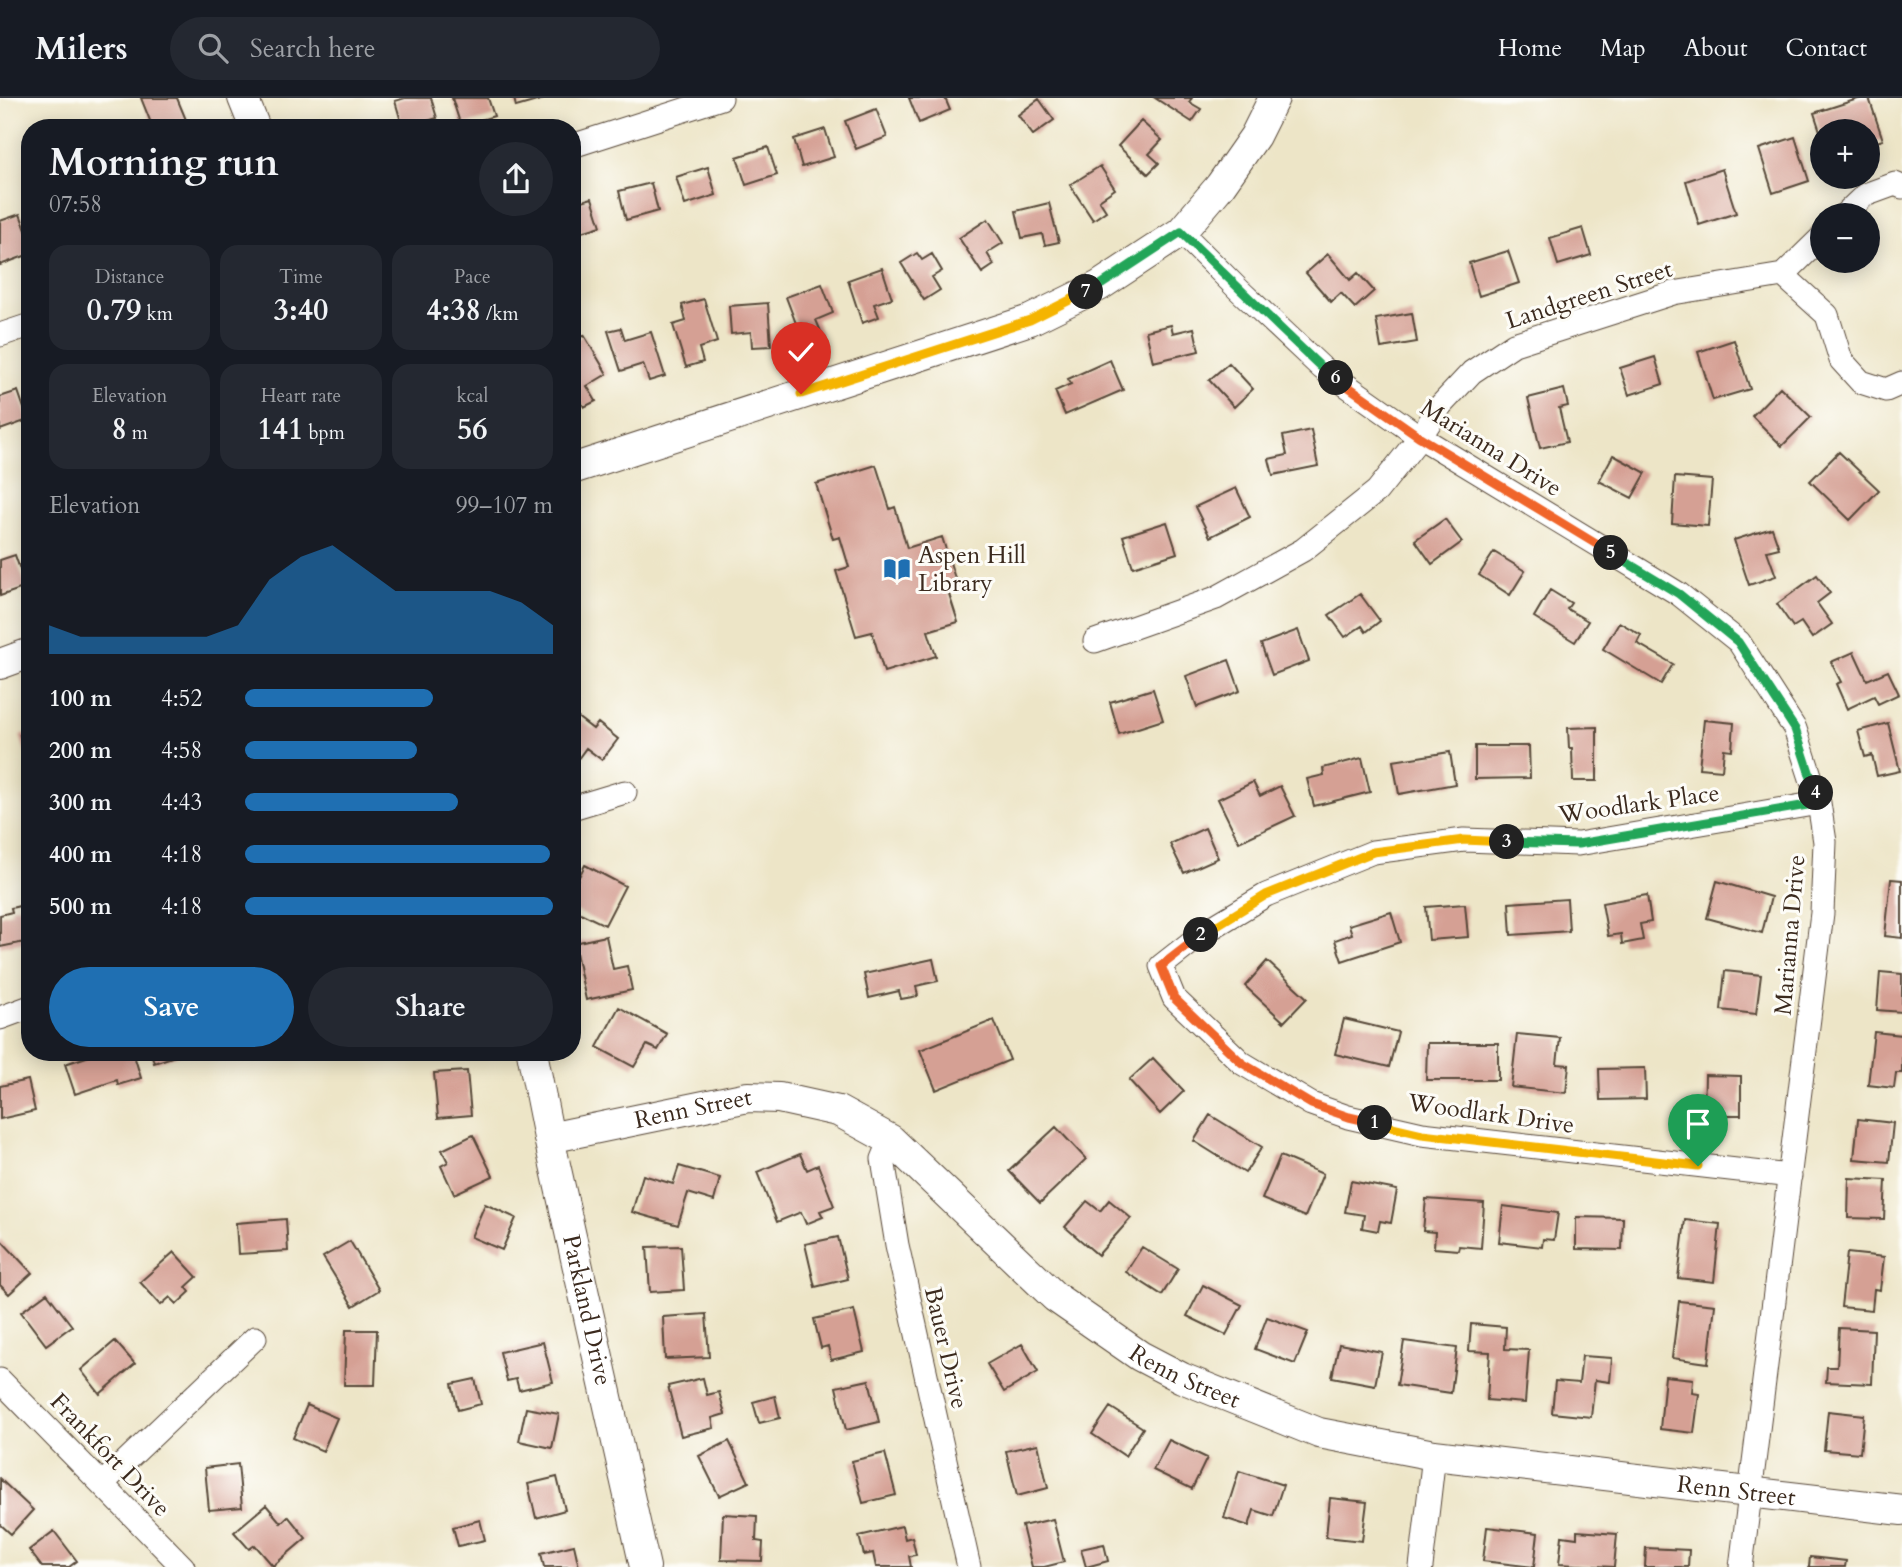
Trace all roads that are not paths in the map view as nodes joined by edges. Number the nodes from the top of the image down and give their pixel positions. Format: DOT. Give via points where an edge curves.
graph roads {
  1 [pos="243,98"];
  2 [pos="721,98"];
  3 [pos="1274,98"];
  4 [pos="251,119"];
  5 [pos="581,143"];
  6 [pos="1902,187"];
  7 [pos="1857,203"];
  8 [pos="1181,232"];
  9 [pos="1810,249"];
  10 [pos="1783,275"];
  11 [pos="21,328"];
  12 [pos="0,335"];
  13 [pos="1902,383"];
  14 [pos="1420,437"];
  15 [pos="581,466"];
  16 [pos="1095,641"];
  17 [pos="21,656"];
  18 [pos="0,664"];
  19 [pos="625,792"];
  20 [pos="1819,803"];
  21 [pos="581,805"];
  22 [pos="1161,966"];
  23 [pos="21,1010"];
  24 [pos="0,1018"];
  25 [pos="533,1061"];
  26 [pos="549,1138"];
  27 [pos="891,1140"];
  28 [pos="1790,1176"];
  29 [pos="255,1338"];
  30 [pos="0,1380"];
  31 [pos="1434,1455"];
  32 [pos="102,1484"];
  33 [pos="1750,1492"];
  34 [pos="1902,1510"];
  35 [pos="183,1567"];
  36 [pos="645,1567"];
  37 [pos="969,1567"];
  38 [pos="1421,1567"];
  39 [pos="1741,1567"];
  1 -- 4 [label="street"];
  2 -- 5 [label="street"];
  3 -- 8 [label="street" via="1255,136"];
  6 -- 7 [label="street" via="1895,184"];
  8 -- 14 [label="street, Marianna Drive" via="1322,368"];
  8 -- 15 [label="street" via="1099,286 1030,320"];
  9 -- 10 [label="street"];
  10 -- 13 [label="street" via="1827,315 1841,360 1861,382 1886,390"];
  10 -- 14 [label="street, Landgreen Street" via="1673,293 1514,344 1472,372 1441,405"];
  11 -- 12 [label="street"];
  14 -- 16 [label="street, Landgreen Street" via="1377,491 1303,550 1216,598"];
  14 -- 20 [label="street, Marianna Drive" via="1679,594 1738,642 1795,729"];
  17 -- 18 [label="street"];
  19 -- 21 [label="street"];
  20 -- 22 [label="street, Woodlark Place" via="1578,844 1464,840 1373,852 1266,895 1203,933"];
  20 -- 28 [label="street, Marianna Drive" via="1825,842 1822,913"];
  22 -- 28 [label="street, Woodlark Drive" via="1174,998 1242,1063 1311,1104 1349,1117 1422,1134"];
  23 -- 24 [label="street"];
  25 -- 26 [label="street, Parkland Drive"];
  26 -- 27 [label="street, Renn Street" via="748,1097 779,1098 838,1111"];
  26 -- 36 [label="street, Parkland Drive"];
  27 -- 31 [label="street, Renn Street" via="1055,1297 1140,1356 1182,1378 1319,1433"];
  27 -- 37 [label="street, Bauer Drive" via="883,1159 897,1245"];
  28 -- 33 [label="street, Marianna Drive"];
  29 -- 32 [label="street"];
  30 -- 32 [label="street, Frankfort Drive"];
  31 -- 33 [label="street, Renn Street"];
  31 -- 38 [label="street"];
  32 -- 35 [label="street, Frankfort Drive"];
  33 -- 34 [label="street, Renn Street"];
  33 -- 39 [label="street, Marianna Drive"];
}
